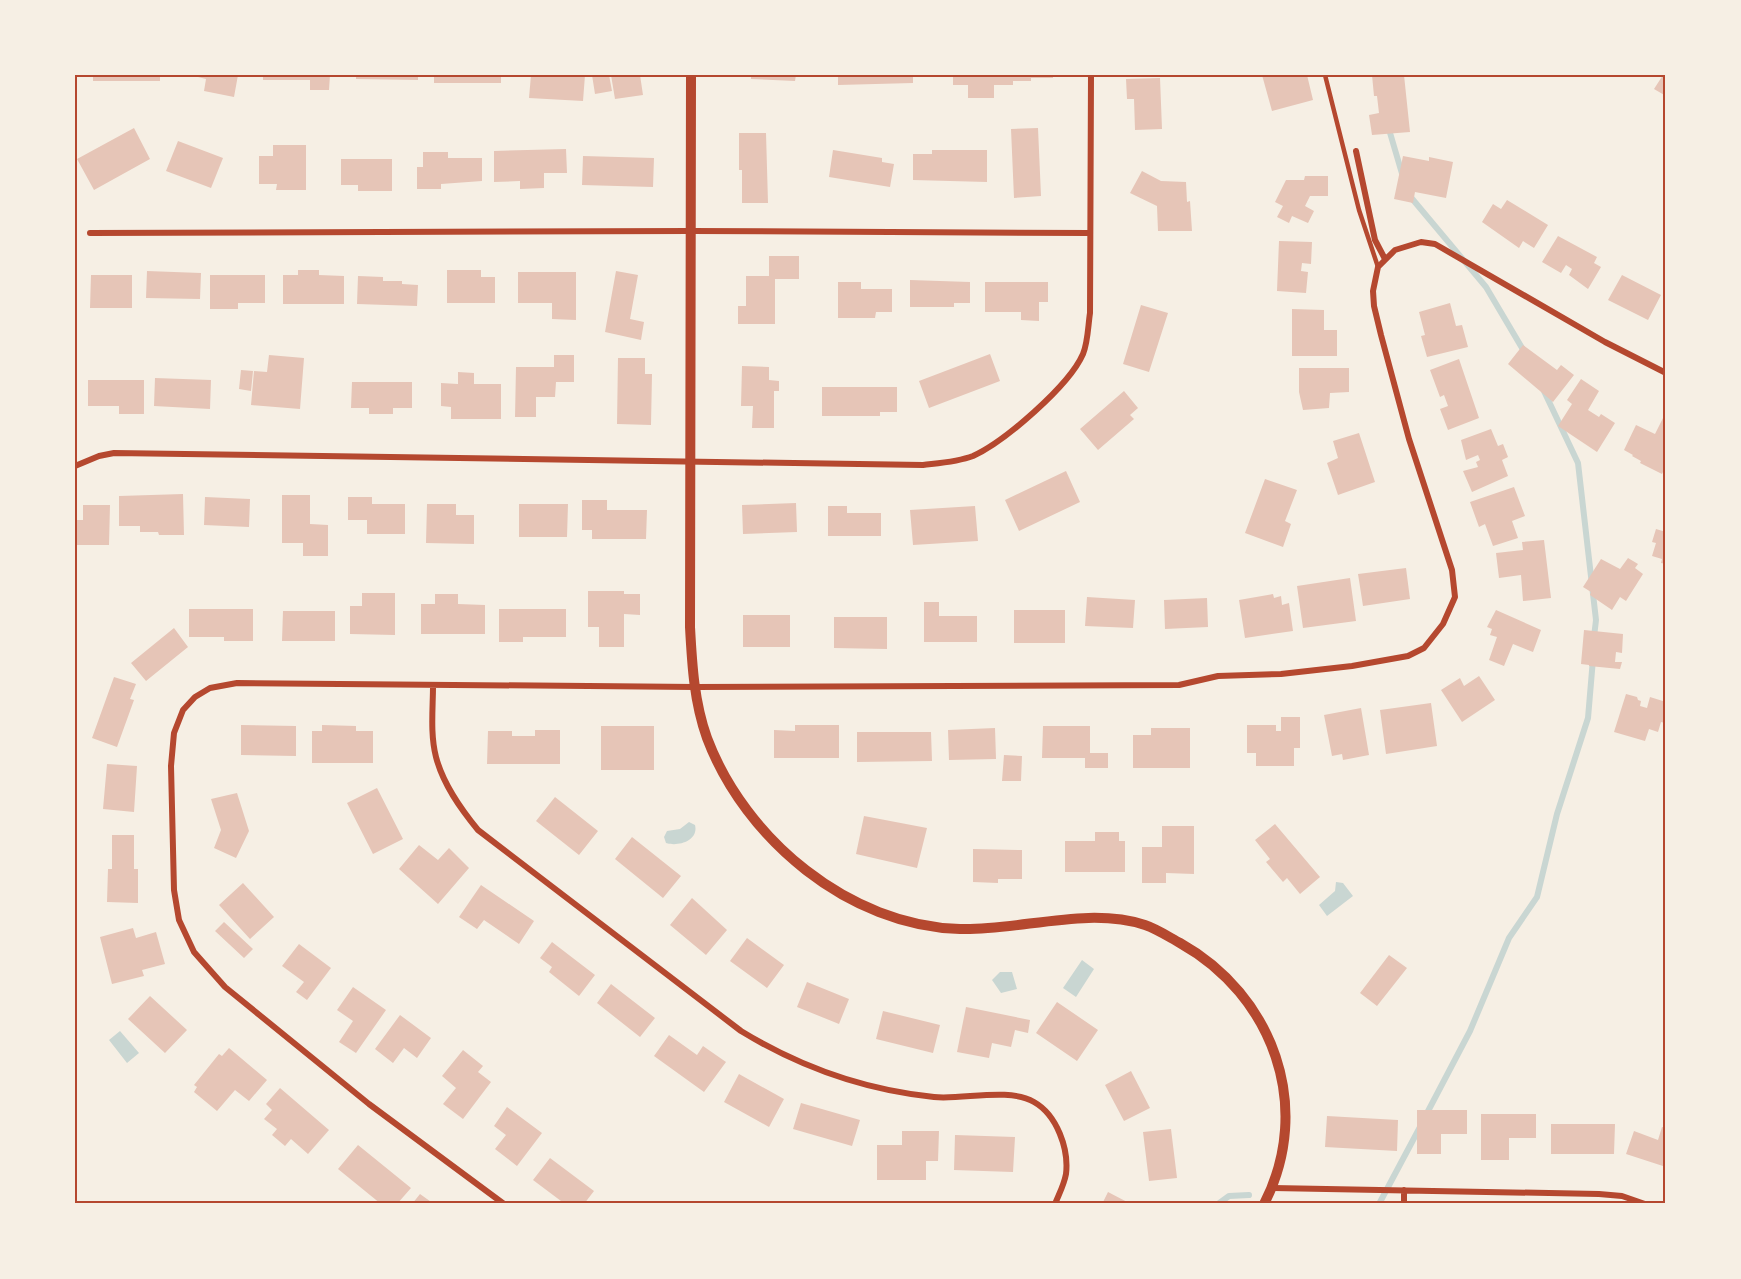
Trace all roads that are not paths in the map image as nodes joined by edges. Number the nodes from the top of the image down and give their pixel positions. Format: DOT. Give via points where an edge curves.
graph roads {
  1 [pos="692,75"];
  2 [pos="1091,75"];
  3 [pos="1325,75"];
  4 [pos="1356,151"];
  5 [pos="691,231"];
  6 [pos="90,233"];
  7 [pos="1090,233"];
  8 [pos="1385,259"];
  9 [pos="1378,267"];
  10 [pos="1666,374"];
  11 [pos="691,461"];
  12 [pos="75,466"];
  13 [pos="433,686"];
  14 [pos="694,687"];
  15 [pos="1273,1188"];
  16 [pos="1404,1190"];
  17 [pos="504,1204"];
  18 [pos="1055,1204"];
  19 [pos="1264,1204"];
  20 [pos="1404,1204"];
  21 [pos="1645,1204"];
  1 -- 5 [label="street"];
  2 -- 7 [label="street"];
  3 -- 9 [label="lane" via="1364,228"];
  4 -- 8 [label="street" via="1375,240"];
  5 -- 6 [label="street"];
  5 -- 7 [label="street"];
  5 -- 11 [label="street"];
  7 -- 11 [label="street" via="1090,313 1084,352 1053,395 993,446 971,457 923,465"];
  8 -- 9 [label="street"];
  8 -- 10 [label="street" via="1410,244 1434,244"];
  9 -- 14 [label="street" via="1374,306 1388,364 1452,570 1455,597 1443,624 1424,648 1408,656 1352,666 1218,676 1179,685"];
  11 -- 12 [label="street" via="114,453"];
  11 -- 14 [label="street" via="690,627"];
  13 -- 14 [label="street"];
  13 -- 17 [label="street" via="237,683 210,688 195,697 183,710 174,733 174,890 179,920 194,952 225,987 369,1104"];
  13 -- 18 [label="street" via="436,755 452,794 478,830 761,1043 825,1072 891,1091 945,1098 1010,1095 1033,1101 1055,1123 1063,1142 1066,1172"];
  14 -- 15 [label="street" via="714,753 746,809 786,854 842,893 878,911 938,927 1002,928 1091,919 1145,925 1191,949 1221,971 1252,1008 1280,1069 1285,1133"];
  15 -- 16 [label="street"];
  15 -- 19 [label="street"];
  16 -- 20 [label="street"];
  16 -- 21 [label="street" via="1599,1194"];
}
